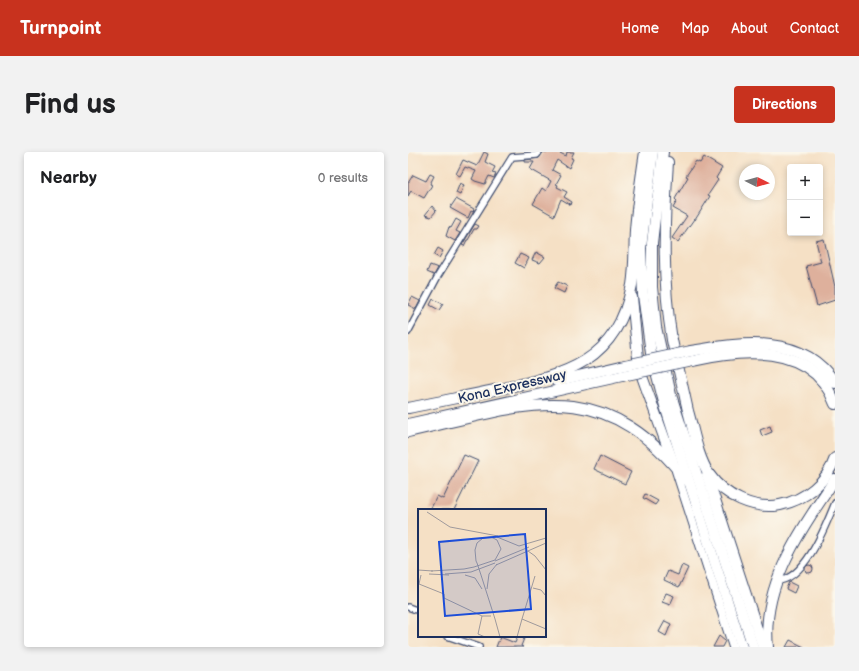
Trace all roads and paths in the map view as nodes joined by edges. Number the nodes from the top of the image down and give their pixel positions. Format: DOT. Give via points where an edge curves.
graph roads {
  1 [pos="539,152"];
  2 [pos="645,152"];
  3 [pos="653,152"];
  4 [pos="663,152"];
  5 [pos="668,152"];
  6 [pos="632,283"];
  7 [pos="408,332"];
  8 [pos="692,356"];
  9 [pos="621,371"];
  10 [pos="835,383"];
  11 [pos="835,404"];
  12 [pos="408,408"];
  13 [pos="408,415"];
  14 [pos="408,424"];
  15 [pos="408,432"];
  16 [pos="835,458"];
  17 [pos="704,464"];
  18 [pos="675,466"];
  19 [pos="835,479"];
  20 [pos="691,487"];
  21 [pos="835,503"];
  22 [pos="776,581"];
  23 [pos="408,607"];
  24 [pos="418,611"];
  25 [pos="450,637"];
  26 [pos="479,647"];
  27 [pos="734,647"];
  28 [pos="742,647"];
  29 [pos="753,647"];
  30 [pos="763,647"];
  31 [pos="768,647"];
  1 -- 7 [label="street" via="537,156 512,157 438,276"];
  2 -- 6 [label="highway" via="635,229"];
  3 -- 20 [label="highway" via="642,248 645,323 655,374"];
  4 -- 29 [label="highway" via="652,243 652,287 656,327 671,395"];
  5 -- 17 [label="highway" via="665,251 672,339 697,445"];
  6 -- 12 [label="highway" via="625,310 612,334 599,350 566,372"];
  6 -- 18 [label="highway" via="639,368"];
  8 -- 9 [label="highway, bridge"];
  8 -- 10 [label="highway" via="735,344 782,346 809,358 824,369"];
  8 -- 11 [label="highway" via="768,354 785,357 800,363 818,377"];
  9 -- 13 [label="highway, Kona Expressway"];
  9 -- 14 [label="highway, Kona Expressway"];
  15 -- 18 [label="highway" via="525,407 570,405 595,410 624,422 646,437"];
  16 -- 17 [label="highway" via="823,479 805,496 769,506 752,504 733,495 715,481"];
  17 -- 30 [label="highway"];
  18 -- 20 [label="highway"];
  18 -- 27 [label="street"];
  19 -- 22 [label="highway" via="802,532"];
  20 -- 28 [label="highway"];
  21 -- 22 [label="street" via="809,557 790,577"];
  22 -- 31 [label="highway" via="769,610"];
  23 -- 24 [label="street"];
  25 -- 26 [label="street"];
}
